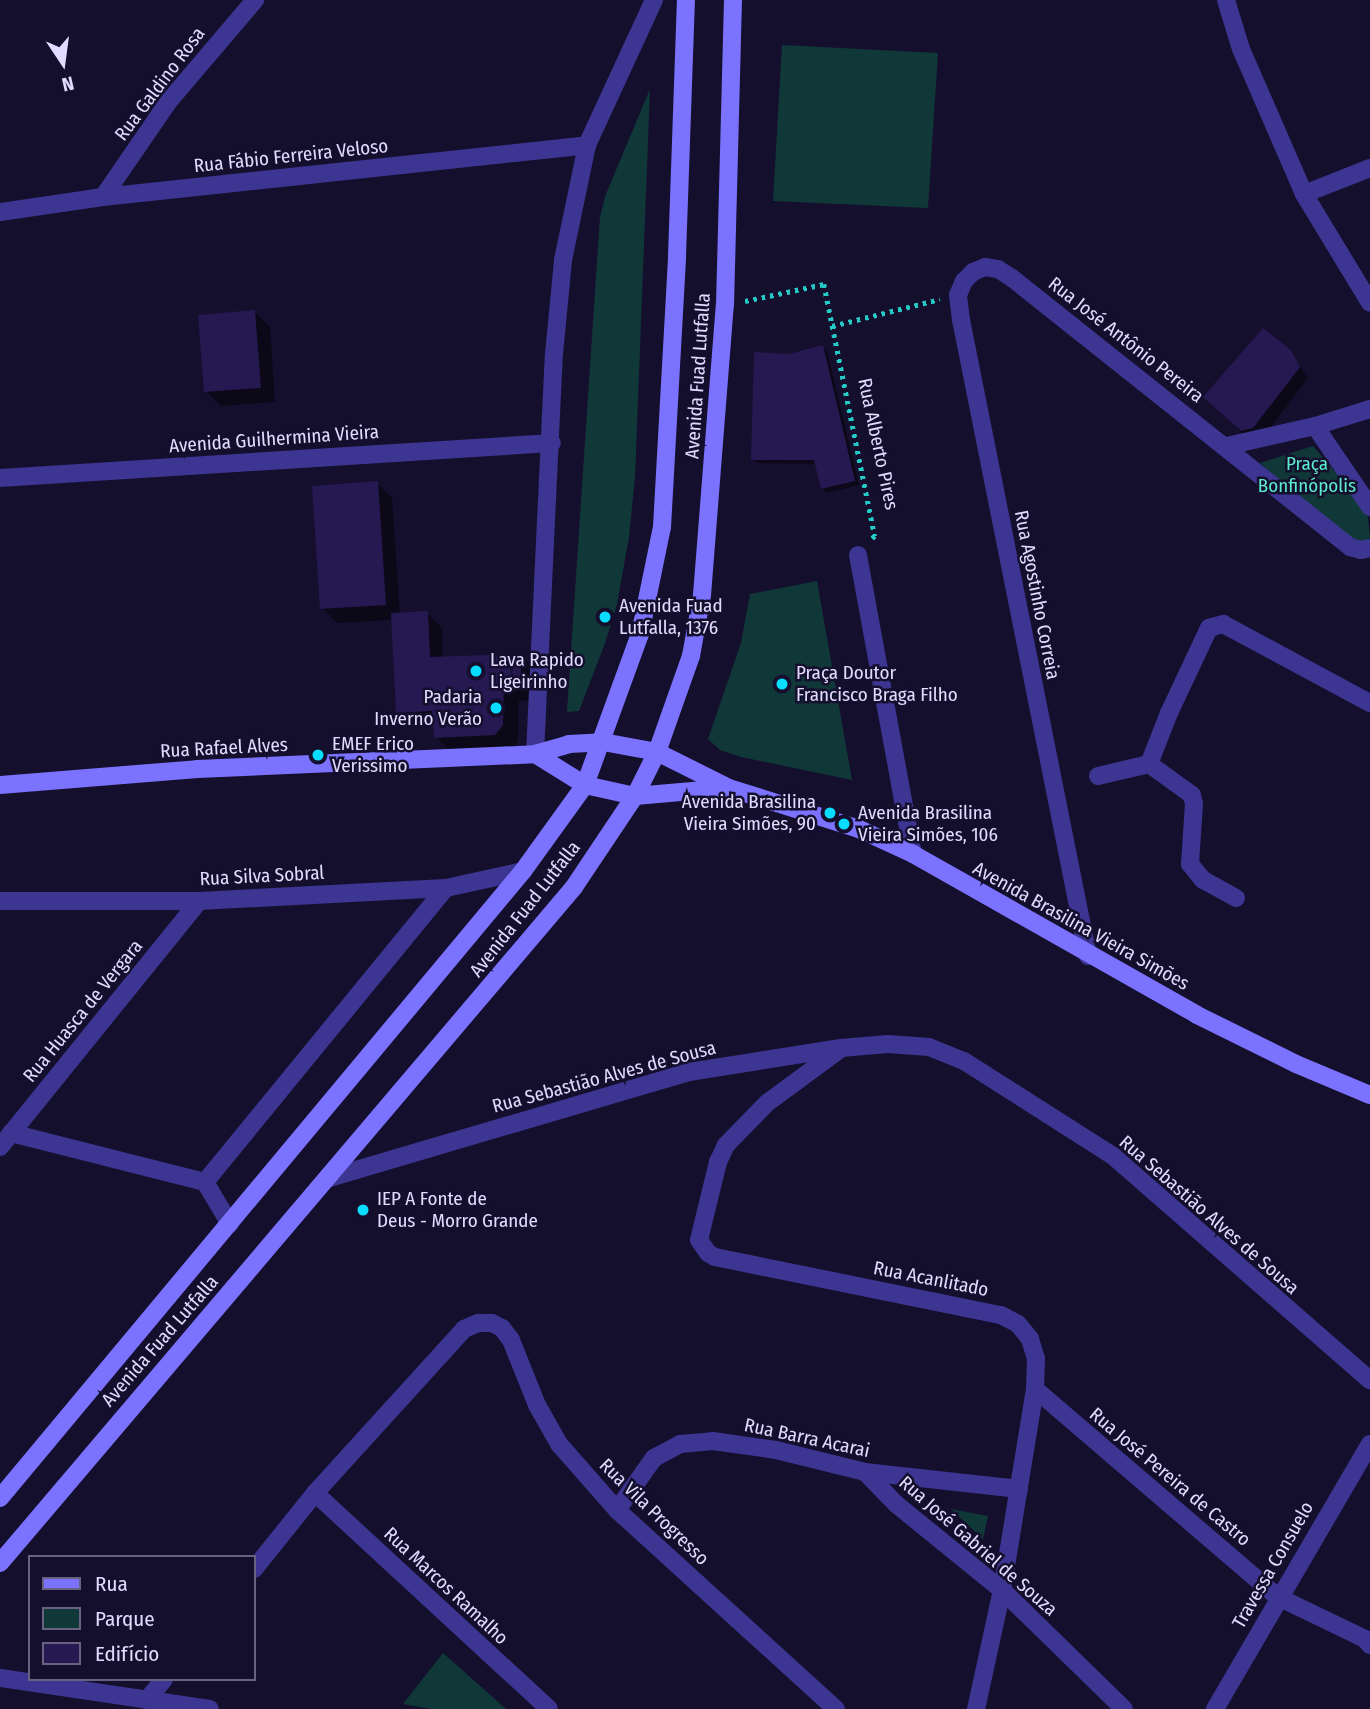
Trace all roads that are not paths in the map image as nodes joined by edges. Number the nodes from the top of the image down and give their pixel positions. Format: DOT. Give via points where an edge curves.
graph roads {
  1 [pos="255,0"];
  2 [pos="654,0"];
  3 [pos="686,0"];
  4 [pos="733,0"];
  5 [pos="1226,0"];
  6 [pos="587,145"];
  7 [pos="1370,168"];
  8 [pos="1304,194"];
  9 [pos="103,197"];
  10 [pos="0,212"];
  11 [pos="958,295"];
  12 [pos="1370,303"];
  13 [pos="1370,409"];
  14 [pos="1315,426"];
  15 [pos="552,443"];
  16 [pos="1227,446"];
  17 [pos="0,478"];
  18 [pos="1370,508"];
  19 [pos="1370,548"];
  20 [pos="858,555"];
  21 [pos="1370,703"];
  22 [pos="603,742"];
  23 [pos="657,752"];
  24 [pos="535,754"];
  25 [pos="1149,765"];
  26 [pos="1098,776"];
  27 [pos="0,785"];
  28 [pos="585,785"];
  29 [pos="729,788"];
  30 [pos="635,796"];
  31 [pos="912,854"];
  32 [pos="523,871"];
  33 [pos="446,888"];
  34 [pos="1236,898"];
  35 [pos="0,901"];
  36 [pos="199,901"];
  37 [pos="1088,956"];
  38 [pos="841,1048"];
  39 [pos="1370,1095"];
  40 [pos="6,1140"];
  41 [pos="329,1178"];
  42 [pos="205,1182"];
  43 [pos="230,1224"];
  44 [pos="1370,1380"];
  45 [pos="1035,1389"];
  46 [pos="1370,1444"];
  47 [pos="865,1472"];
  48 [pos="1019,1489"];
  49 [pos="316,1493"];
  50 [pos="0,1498"];
  51 [pos="617,1510"];
  52 [pos="0,1563"];
  53 [pos="256,1567"];
  54 [pos="1002,1590"];
  55 [pos="1278,1597"];
  56 [pos="1370,1645"];
  57 [pos="0,1678"];
  58 [pos="162,1681"];
  59 [pos="147,1700"];
  60 [pos="210,1709"];
  61 [pos="549,1709"];
  62 [pos="836,1709"];
  63 [pos="976,1709"];
  64 [pos="1124,1709"];
  65 [pos="1215,1709"];
  1 -- 9 [label="street, Rua Galdino Rosa" via="169,101"];
  2 -- 6 [label="street"];
  3 -- 22 [label="main road, Avenida Fuad Lutfalla" via="662,527 640,634"];
  4 -- 23 [label="main road, Avenida Fuad Lutfalla" via="725,305 702,595 691,656"];
  5 -- 8 [label="street" via="1241,49"];
  6 -- 9 [label="street, Rua Fábio Ferreira Veloso"];
  6 -- 15 [label="street" via="563,260"];
  7 -- 8 [label="street"];
  8 -- 12 [label="street"];
  9 -- 10 [label="street, Rua Fábio Ferreira Veloso"];
  11 -- 16 [label="street, Rua José Antônio Pereira" via="973,272 985,267 998,270"];
  11 -- 37 [label="street, Rua Agostinho Correia"];
  13 -- 14 [label="street"];
  14 -- 16 [label="street"];
  14 -- 18 [label="street"];
  15 -- 17 [label="street, Avenida Guilhermina Vieira"];
  15 -- 24 [label="street"];
  16 -- 19 [label="street" via="1350,547"];
  20 -- 31 [label="street"];
  21 -- 25 [label="street" via="1217,623 1209,628"];
  22 -- 23 [label="main road, Avenida Brasilina Vieira Simões"];
  22 -- 24 [label="main road, Avenida Brasilina Vieira Simões" via="569,744"];
  22 -- 28 [label="main road, Avenida Fuad Lutfalla"];
  23 -- 29 [label="main road, Avenida Brasilina Vieira Simões"];
  23 -- 30 [label="main road, Avenida Fuad Lutfalla"];
  24 -- 27 [label="main road, Rua Rafael Alves" via="197,769"];
  24 -- 28 [label="main road, Avenida Brasilina Vieira Simões"];
  25 -- 26 [label="street"];
  25 -- 34 [label="street" via="1192,796 1189,855 1195,872"];
  28 -- 30 [label="main road, Avenida Brasilina Vieira Simões"];
  28 -- 32 [label="main road, Avenida Fuad Lutfalla"];
  29 -- 30 [label="main road, Avenida Brasilina Vieira Simões"];
  29 -- 31 [label="main road, Avenida Brasilina Vieira Simões" via="859,830"];
  30 -- 41 [label="main road, Avenida Fuad Lutfalla" via="574,887"];
  31 -- 37 [label="main road, Avenida Brasilina Vieira Simões"];
  32 -- 33 [label="street, Rua Silva Sobral"];
  32 -- 43 [label="main road, Avenida Fuad Lutfalla"];
  33 -- 36 [label="street, Rua Silva Sobral"];
  33 -- 42 [label="street"];
  35 -- 36 [label="street, Rua Silva Sobral"];
  36 -- 40 [label="street, Rua Huasca de Vergara"];
  37 -- 39 [label="main road, Avenida Brasilina Vieira Simões" via="1272,1051"];
  38 -- 41 [label="street, Rua Sebastião Alves de Sousa" via="689,1072"];
  38 -- 44 [label="street, Rua Sebastião Alves de Sousa" via="929,1047 964,1062 1113,1156"];
  38 -- 45 [label="street, Rua Acanlitado" via="768,1103 726,1145 699,1233 703,1248 715,1257 1001,1315 1018,1324 1030,1339 1036,1359"];
  40 -- 42 [label="street"];
  41 -- 52 [label="main road, Avenida Fuad Lutfalla"];
  42 -- 43 [label="street"];
  43 -- 50 [label="main road, Avenida Fuad Lutfalla"];
  45 -- 48 [label="street, Rua Acanlitado"];
  45 -- 55 [label="street, Rua José Pereira de Castro"];
  46 -- 55 [label="street, Travessa Consuelo"];
  47 -- 48 [label="street, Rua Barra Acarai"];
  47 -- 51 [label="street, Rua Barra Acarai" via="776,1450 725,1443 680,1444 654,1458"];
  47 -- 54 [label="street, Rua José Gabriel de Souza" via="896,1504"];
  48 -- 54 [label="street, Rua Acanlitado"];
  49 -- 51 [label="street, Rua Vila Progresso" via="464,1329 478,1323 502,1328 511,1340 537,1405 559,1444"];
  49 -- 53 [label="street, Rua Vila Progresso"];
  49 -- 61 [label="street, Rua Marcos Ramalho"];
  51 -- 62 [label="street, Rua Vila Progresso"];
  54 -- 63 [label="street, Rua Acanlitado"];
  54 -- 64 [label="street, Rua José Gabriel de Souza"];
  55 -- 56 [label="street, Rua José Pereira de Castro"];
  55 -- 65 [label="street, Travessa Consuelo"];
  57 -- 59 [label="street"];
  58 -- 59 [label="street"];
  59 -- 60 [label="street"];
}
